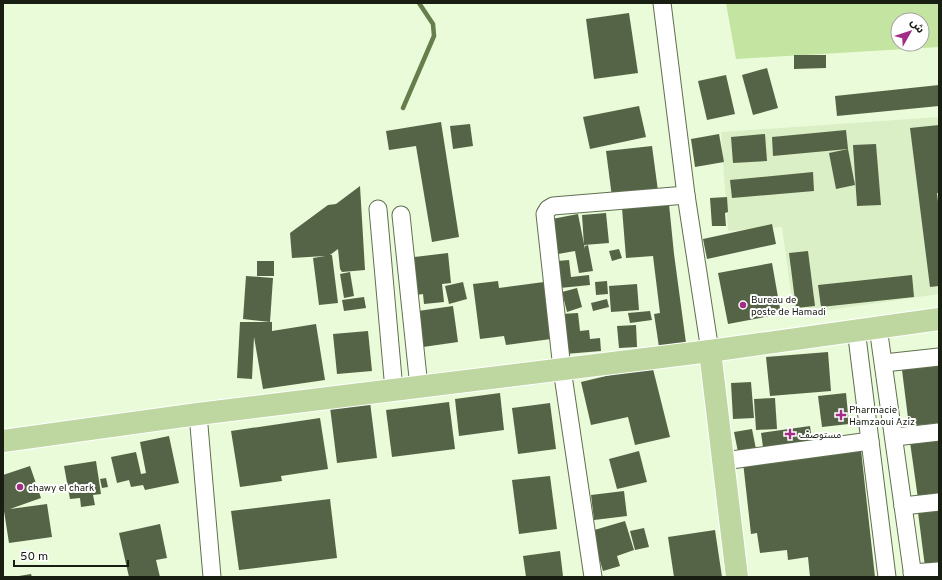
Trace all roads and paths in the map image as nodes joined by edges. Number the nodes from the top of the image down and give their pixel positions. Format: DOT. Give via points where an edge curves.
graph roads {
  1 [pos="662,3"];
  2 [pos="686,195"];
  3 [pos="378,209"];
  4 [pos="401,215"];
  5 [pos="939,319"];
  6 [pos="878,326"];
  7 [pos="856,329"];
  8 [pos="710,351"];
  9 [pos="939,358"];
  10 [pos="884,363"];
  11 [pos="562,369"];
  12 [pos="419,386"];
  13 [pos="394,390"];
  14 [pos="198,414"];
  15 [pos="939,432"];
  16 [pos="895,437"];
  17 [pos="3,441"];
  18 [pos="870,441"];
  19 [pos="724,461"];
  20 [pos="939,502"];
  21 [pos="903,506"];
  22 [pos="939,571"];
  23 [pos="913,575"];
  24 [pos="212,577"];
  25 [pos="593,577"];
  26 [pos="737,577"];
  27 [pos="887,577"];
  1 -- 2 [label="street"];
  2 -- 8 [label="street"];
  2 -- 11 [label="street" via="553,206 548,209 545,214"];
  3 -- 13 [label="street"];
  4 -- 12 [label="street"];
  5 -- 6 [label="main road"];
  6 -- 7 [label="main road"];
  6 -- 10 [label="street"];
  7 -- 8 [label="main road"];
  7 -- 18 [label="street"];
  8 -- 11 [label="main road"];
  8 -- 19 [label="main road"];
  9 -- 10 [label="street"];
  10 -- 16 [label="street"];
  11 -- 12 [label="main road"];
  11 -- 25 [label="street"];
  12 -- 13 [label="main road"];
  13 -- 14 [label="main road"];
  14 -- 17 [label="main road"];
  14 -- 24 [label="street"];
  15 -- 16 [label="street"];
  16 -- 21 [label="street"];
  18 -- 19 [label="street"];
  18 -- 27 [label="street"];
  19 -- 26 [label="main road"];
  20 -- 21 [label="street"];
  21 -- 23 [label="street"];
  22 -- 23 [label="street"];
}
